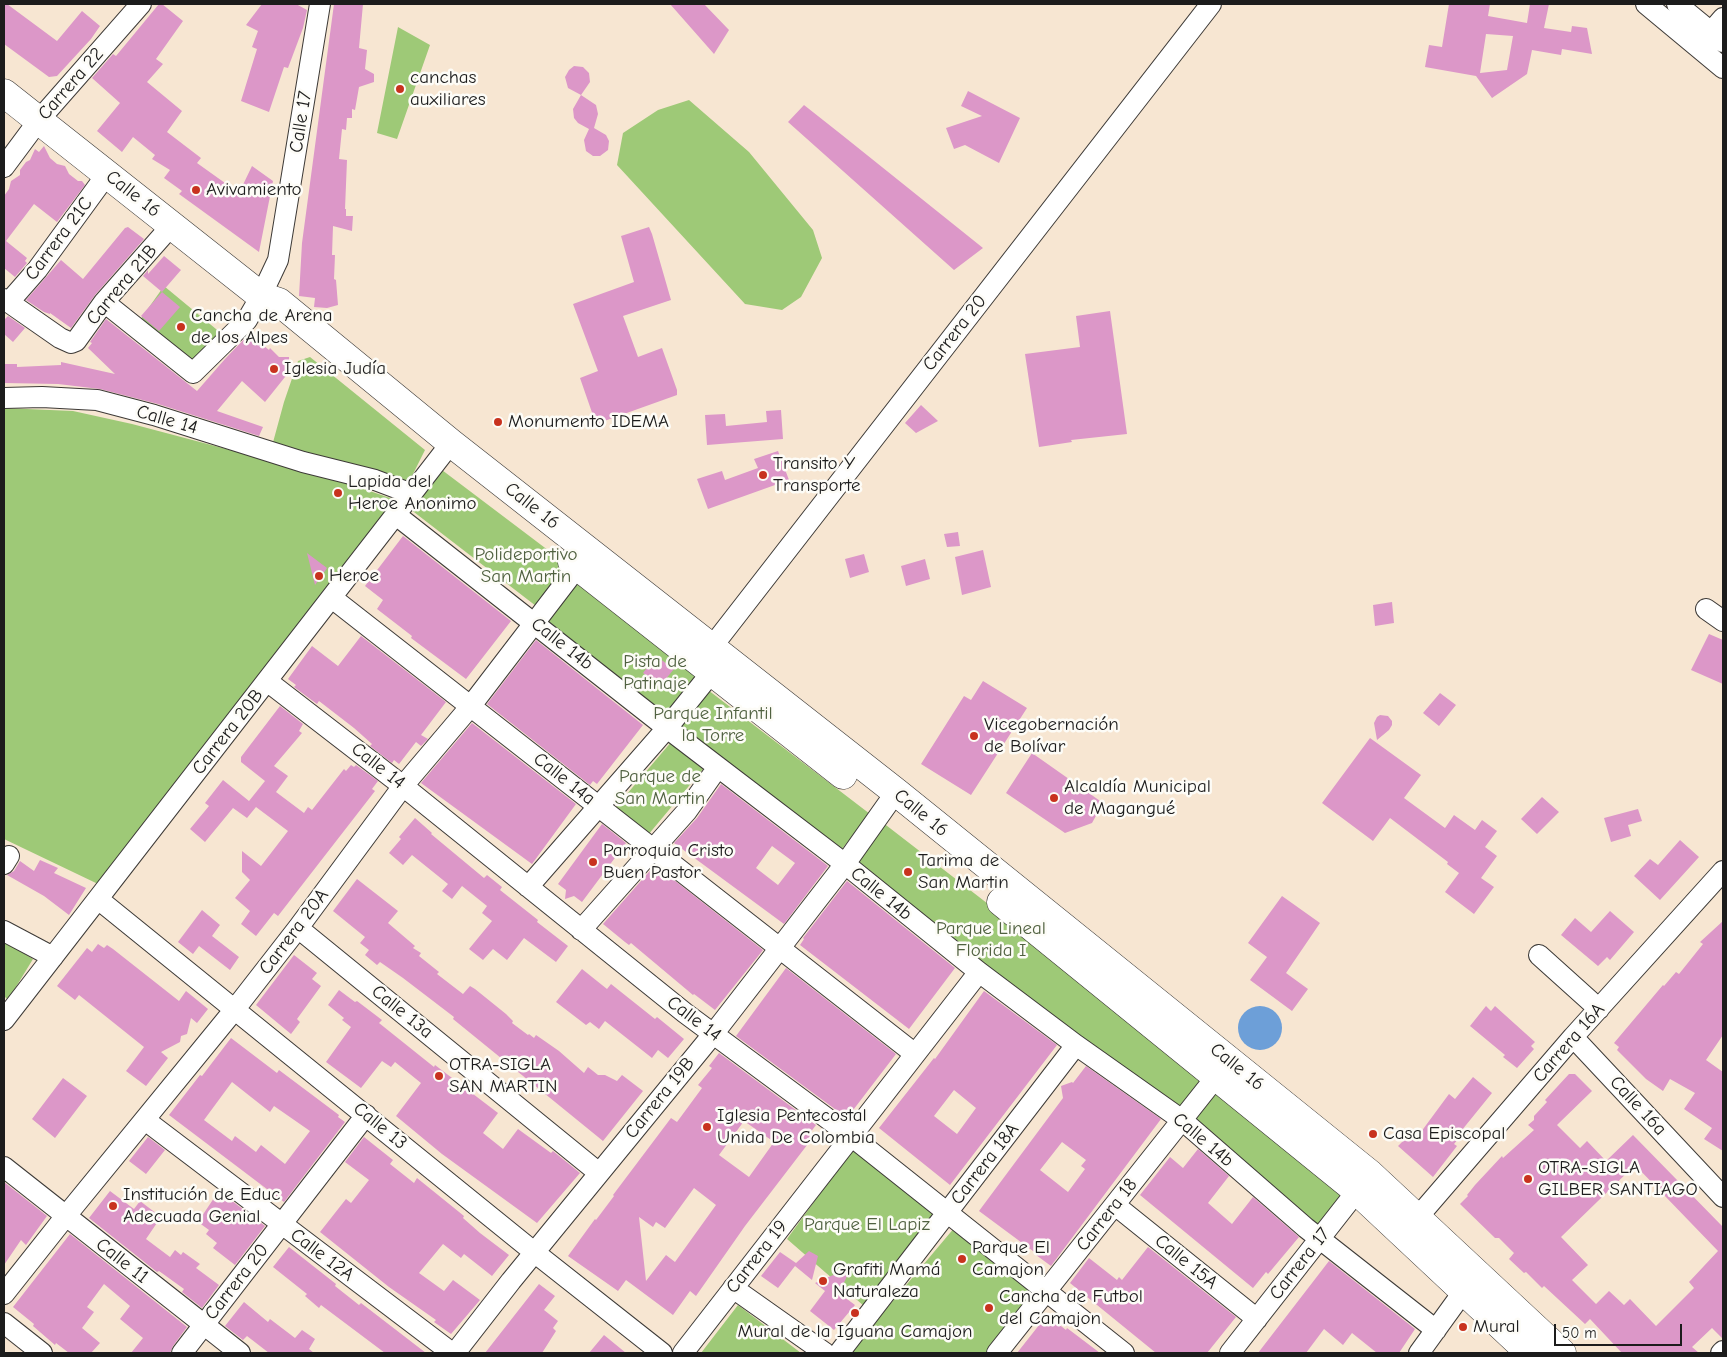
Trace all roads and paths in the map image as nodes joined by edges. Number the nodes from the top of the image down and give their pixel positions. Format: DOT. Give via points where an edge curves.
graph roads {
  1 [pos="140,4"];
  2 [pos="320,4"];
  3 [pos="1211,4"];
  4 [pos="1646,4"];
  5 [pos="1677,4"];
  6 [pos="1714,34"];
  7 [pos="1723,68"];
  8 [pos="4,93"];
  9 [pos="39,120"];
  10 [pos="4,166"];
  11 [pos="107,174"];
  12 [pos="172,226"];
  13 [pos="261,296"];
  14 [pos="6,300"];
  15 [pos="104,302"];
  16 [pos="4,398"];
  17 [pos="446,451"];
  18 [pos="412,494"];
  19 [pos="396,515"];
  20 [pos="578,566"];
  21 [pos="332,598"];
  22 [pos="1706,609"];
  23 [pos="1723,621"];
  24 [pos="535,623"];
  25 [pos="712,660"];
  26 [pos="267,681"];
  27 [pos="470,707"];
  28 [pos="667,728"];
  29 [pos="718,767"];
  30 [pos="403,786"];
  31 [pos="891,800"];
  32 [pos="600,807"];
  33 [pos="652,850"];
  34 [pos="845,864"];
  35 [pos="1723,871"];
  36 [pos="528,887"];
  37 [pos="98,899"];
  38 [pos="298,928"];
  39 [pos="581,930"];
  40 [pos="4,931"];
  41 [pos="779,949"];
  42 [pos="1539,955"];
  43 [pos="53,957"];
  44 [pos="979,972"];
  45 [pos="235,1009"];
  46 [pos="1599,1009"];
  47 [pos="5,1016"];
  48 [pos="714,1033"];
  49 [pos="1574,1037"];
  50 [pos="1076,1045"];
  51 [pos="915,1054"];
  52 [pos="1216,1077"];
  53 [pos="366,1115"];
  54 [pos="145,1120"];
  55 [pos="1182,1120"];
  56 [pos="851,1136"];
  57 [pos="4,1167"];
  58 [pos="599,1173"];
  59 [pos="1364,1183"];
  60 [pos="1723,1197"];
  61 [pos="1115,1205"];
  62 [pos="947,1213"];
  63 [pos="65,1217"];
  64 [pos="1417,1218"];
  65 [pos="281,1224"];
  66 [pos="1320,1239"];
  67 [pos="534,1252"];
  68 [pos="1470,1282"];
  69 [pos="733,1288"];
  70 [pos="1046,1291"];
  71 [pos="4,1294"];
  72 [pos="1257,1319"];
  73 [pos="4,1323"];
  74 [pos="204,1325"];
  75 [pos="1436,1330"];
  76 [pos="42,1353"];
  77 [pos="182,1353"];
  78 [pos="240,1353"];
  79 [pos="454,1353"];
  80 [pos="662,1353"];
  81 [pos="683,1353"];
  82 [pos="824,1353"];
  83 [pos="839,1353"];
  84 [pos="997,1353"];
  85 [pos="1124,1353"];
  86 [pos="1230,1353"];
  87 [pos="1419,1353"];
  88 [pos="1530,1353"];
  89 [pos="1562,1353"];
  1 -- 9 [label="street, Carrera 22"];
  2 -- 13 [label="street, Calle 17" via="278,260"];
  3 -- 25 [label="street, Carrera 20"];
  4 -- 6 [label="street"];
  5 -- 6 [label="street"];
  6 -- 7 [label="street"];
  8 -- 9 [label="highway, Calle 16"];
  9 -- 10 [label="street, Carrera 22"];
  9 -- 11 [label="highway, Calle 16"];
  11 -- 12 [label="highway, Calle 16"];
  11 -- 14 [label="street, Carrera 21C" via="37,270"];
  12 -- 13 [label="highway, Calle 16"];
  12 -- 15 [label="street, Carrera 21B"];
  13 -- 15 [label="street, Calle 17" via="247,320 193,374"];
  13 -- 17 [label="highway, Calle 16" via="279,302"];
  14 -- 15 [label="street, Carrera 21B" via="71,343 76,341"];
  16 -- 18 [label="street, Calle 14" via="97,400 375,480"];
  17 -- 18 [label="street, Carrera 20B"];
  17 -- 20 [label="highway, Calle 16"];
  17 -- 25 [label="highway, Calle 16"];
  18 -- 19 [label="street, Carrera 20B"];
  19 -- 21 [label="street, Carrera 20B"];
  19 -- 24 [label="street, Calle 14b"];
  20 -- 24 [label="street, Carrera 20A"];
  20 -- 25 [label="highway, Calle 16"];
  21 -- 26 [label="street, Carrera 20B"];
  21 -- 27 [label="street, Calle 14a"];
  22 -- 23 [label="street"];
  24 -- 27 [label="street, Carrera 20A"];
  24 -- 28 [label="street, Calle 14b"];
  25 -- 28 [label="street"];
  25 -- 31 [label="highway, Calle 16"];
  26 -- 30 [label="street, Calle 14"];
  26 -- 37 [label="street, Carrera 20B"];
  27 -- 30 [label="street, Carrera 20A"];
  27 -- 32 [label="street, Calle 14a"];
  28 -- 29 [label="street, Calle 14b"];
  28 -- 32 [label="street"];
  29 -- 33 [label="street" via="687,811"];
  29 -- 34 [label="street, Calle 14b"];
  30 -- 36 [label="street, Calle 14"];
  30 -- 38 [label="street, Carrera 20A"];
  31 -- 34 [label="street, Carrera 19B"];
  31 -- 52 [label="highway, Calle 16"];
  31 -- 59 [label="highway, Calle 16"];
  32 -- 33 [label="street, Calle 14a"];
  32 -- 36 [label="street"];
  33 -- 39 [label="street"];
  33 -- 41 [label="street, Calle 14a"];
  34 -- 41 [label="street, Carrera 19B"];
  34 -- 44 [label="street, Calle 14b"];
  35 -- 46 [label="street, Carrera 16A"];
  36 -- 39 [label="street, Calle 14"];
  37 -- 43 [label="street, Carrera 20B"];
  37 -- 45 [label="street, Calle 13"];
  38 -- 45 [label="street, Carrera 20A"];
  38 -- 58 [label="street, Calle 13a"];
  39 -- 48 [label="street, Calle 14"];
  40 -- 43 [label="street"];
  41 -- 48 [label="street, Carrera 19B"];
  41 -- 51 [label="street, Calle 14a"];
  42 -- 46 [label="street"];
  43 -- 47 [label="street, Carrera 20B"];
  44 -- 50 [label="street, Calle 14b"];
  44 -- 51 [label="street, Carrera 19"];
  45 -- 53 [label="street, Calle 13"];
  45 -- 54 [label="street, Carrera 20A"];
  46 -- 49 [label="street, Carrera 16A"];
  48 -- 56 [label="street, Calle 14"];
  48 -- 58 [label="street, Carrera 19B"];
  49 -- 60 [label="street, Calle 16a"];
  49 -- 64 [label="street, Carrera 16A"];
  50 -- 55 [label="street, Calle 14b"];
  50 -- 62 [label="street, Carrera 18A"];
  51 -- 56 [label="street, Carrera 19"];
  52 -- 55 [label="street, Carrera 18"];
  52 -- 59 [label="highway, Calle 16"];
  53 -- 65 [label="street, Carrera 20"];
  53 -- 67 [label="street, Calle 13"];
  54 -- 63 [label="street, Carrera 20A"];
  54 -- 65 [label="street, Calle 12A"];
  55 -- 61 [label="street, Carrera 18"];
  55 -- 66 [label="street, Calle 14b"];
  56 -- 62 [label="street, Calle 14"];
  56 -- 69 [label="street, Carrera 19"];
  57 -- 63 [label="street, Calle 11"];
  58 -- 67 [label="street, Carrera 19B"];
  59 -- 64 [label="highway, Calle 16"];
  59 -- 66 [label="street, Carrera 17"];
  59 -- 68 [label="highway, Calle 16"];
  61 -- 70 [label="street, Carrera 18"];
  61 -- 72 [label="street, Calle 15A"];
  62 -- 70 [label="street, Calle 14"];
  62 -- 83 [label="street, Carrera 18A"];
  63 -- 71 [label="street, Carrera 20A"];
  63 -- 74 [label="street, Calle 11"];
  64 -- 68 [label="highway, Calle 16"];
  65 -- 74 [label="street, Carrera 20"];
  65 -- 79 [label="street, Calle 12A"];
  66 -- 72 [label="street, Carrera 17"];
  66 -- 75 [label="street, Calle 14b"];
  67 -- 79 [label="street, Carrera 19B"];
  67 -- 80 [label="street, Calle 13"];
  68 -- 75 [label="street"];
  68 -- 88 [label="highway, Calle 16"];
  68 -- 89 [label="highway, Calle 16"];
  69 -- 81 [label="street, Carrera 19"];
  69 -- 82 [label="street"];
  70 -- 84 [label="street, Carrera 18"];
  70 -- 85 [label="street, Calle 14"];
  72 -- 86 [label="street, Carrera 17"];
  73 -- 76 [label="street"];
  74 -- 77 [label="street, Carrera 20"];
  74 -- 78 [label="street, Calle 11"];
  75 -- 87 [label="street"];
}
